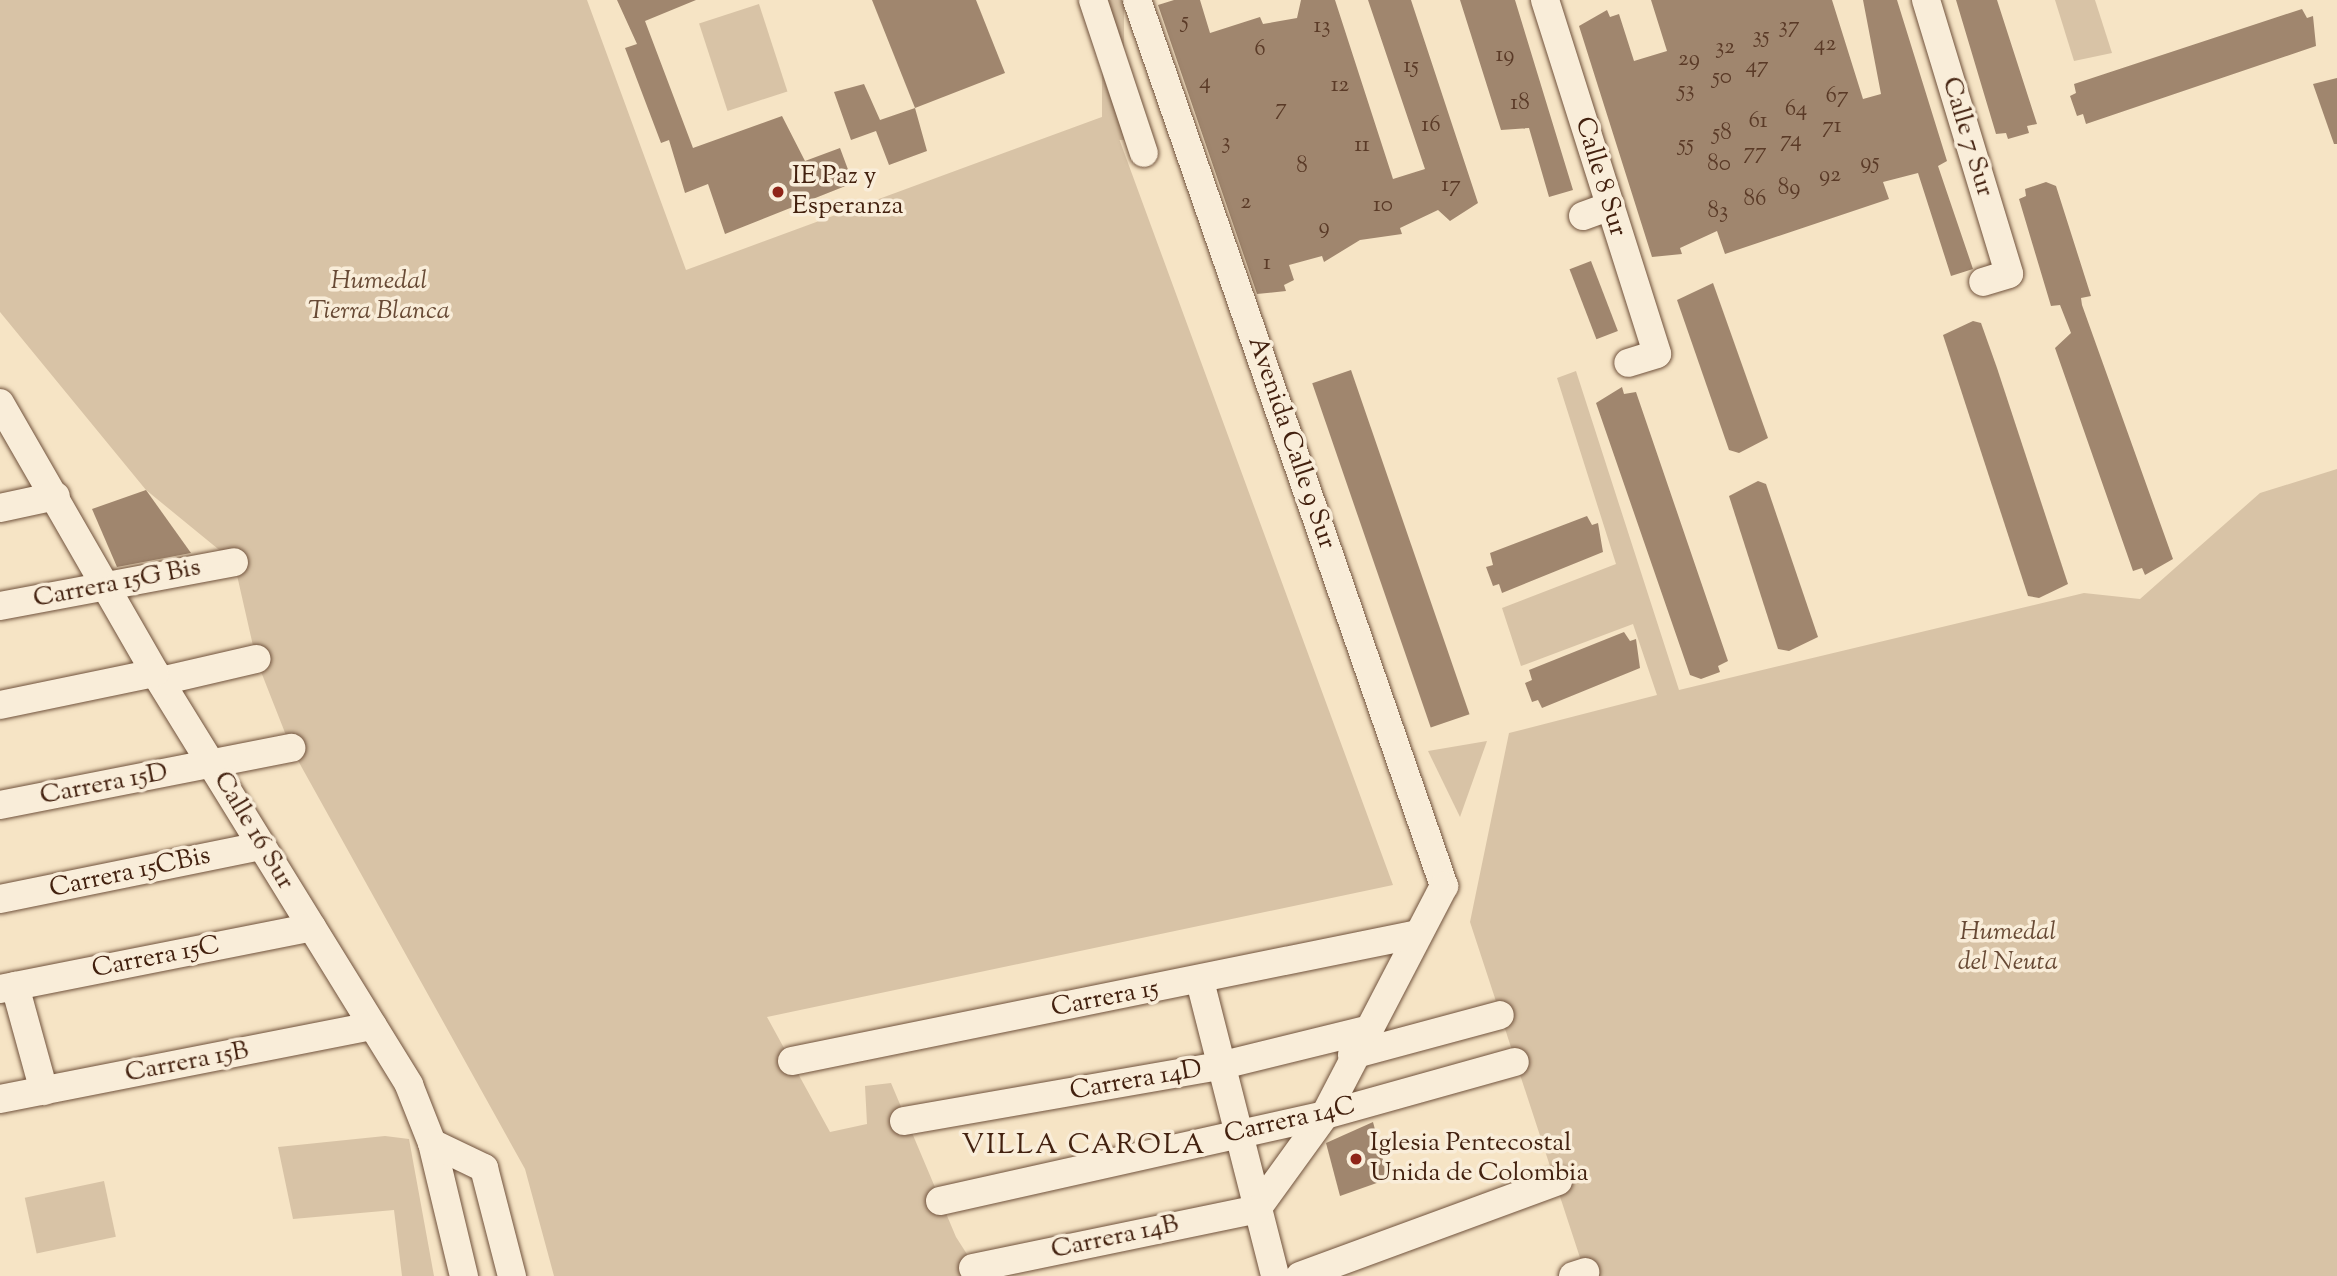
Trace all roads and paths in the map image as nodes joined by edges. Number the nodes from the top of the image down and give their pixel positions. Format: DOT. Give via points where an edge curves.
graph roads {
  1 [pos="1093,0"];
  2 [pos="1137,0"];
  3 [pos="1545,0"];
  4 [pos="1926,0"];
  5 [pos="1144,153"];
  6 [pos="1996,278"];
  7 [pos="1628,363"];
  8 [pos="1,409"];
  9 [pos="56,496"];
  10 [pos="0,508"];
  11 [pos="234,562"];
  12 [pos="104,584"];
  13 [pos="0,606"];
  14 [pos="256,659"];
  15 [pos="158,677"];
  16 [pos="0,705"];
  17 [pos="290,748"];
  18 [pos="213,764"];
  19 [pos="0,805"];
  20 [pos="261,846"];
  21 [pos="0,899"];
  22 [pos="312,927"];
  23 [pos="1418,934"];
  24 [pos="1200,981"];
  25 [pos="8,988"];
  26 [pos="1500,1015"];
  27 [pos="373,1026"];
  28 [pos="1366,1030"];
  29 [pos="1352,1055"];
  30 [pos="792,1061"];
  31 [pos="1515,1062"];
  32 [pos="1219,1066"];
  33 [pos="44,1091"];
  34 [pos="0,1099"];
  35 [pos="1325,1115"];
  36 [pos="904,1121"];
  37 [pos="1236,1134"];
  38 [pos="432,1143"];
  39 [pos="1559,1181"];
  40 [pos="940,1201"];
  41 [pos="1257,1209"];
  42 [pos="973,1268"];
  43 [pos="464,1276"];
  44 [pos="512,1276"];
  45 [pos="1275,1276"];
  46 [pos="1300,1276"];
  1 -- 5 [label="street" via="1107,77"];
  2 -- 23 [label="street, Avenida Calle 9 Sur" via="1444,886"];
  3 -- 7 [label="street, Calle 8 Sur" via="1595,212 1657,354"];
  4 -- 6 [label="street, Calle 7 Sur"];
  8 -- 9 [label="street, Calle 16 Sur"];
  9 -- 10 [label="street"];
  9 -- 12 [label="street, Calle 16 Sur"];
  11 -- 12 [label="street, Carrera 15G Bis"];
  12 -- 13 [label="street, Carrera 15G Bis"];
  12 -- 15 [label="street, Calle 16 Sur"];
  14 -- 15 [label="street"];
  15 -- 16 [label="street"];
  15 -- 18 [label="street, Calle 16 Sur"];
  17 -- 18 [label="street, Carrera 15D"];
  18 -- 19 [label="street, Carrera 15D"];
  18 -- 20 [label="street, Calle 16 Sur"];
  20 -- 21 [label="street, Carrera 15CBis"];
  20 -- 22 [label="street, Calle 16 Sur"];
  22 -- 25 [label="street, Carrera 15C"];
  22 -- 27 [label="street, Calle 16 Sur"];
  23 -- 24 [label="street, Carrera 15"];
  23 -- 28 [label="street"];
  24 -- 30 [label="street, Carrera 15"];
  24 -- 32 [label="street"];
  25 -- 33 [label="street"];
  26 -- 29 [label="street"];
  27 -- 33 [label="street, Carrera 15B"];
  27 -- 38 [label="street, Calle 16 Sur" via="410,1086"];
  28 -- 29 [label="street"];
  28 -- 32 [label="street, Carrera 14D"];
  29 -- 35 [label="street"];
  31 -- 35 [label="street, Carrera 14C"];
  32 -- 36 [label="street, Carrera 14D"];
  32 -- 37 [label="street"];
  33 -- 34 [label="street, Carrera 15B"];
  35 -- 37 [label="street, Carrera 14C"];
  35 -- 41 [label="street"];
  37 -- 40 [label="street, Carrera 14C"];
  37 -- 41 [label="street"];
  38 -- 43 [label="street, Calle 16 Sur"];
  38 -- 44 [label="street" via="484,1168"];
  39 -- 46 [label="street"];
  41 -- 42 [label="street, Carrera 14B"];
  41 -- 45 [label="street"];
}
